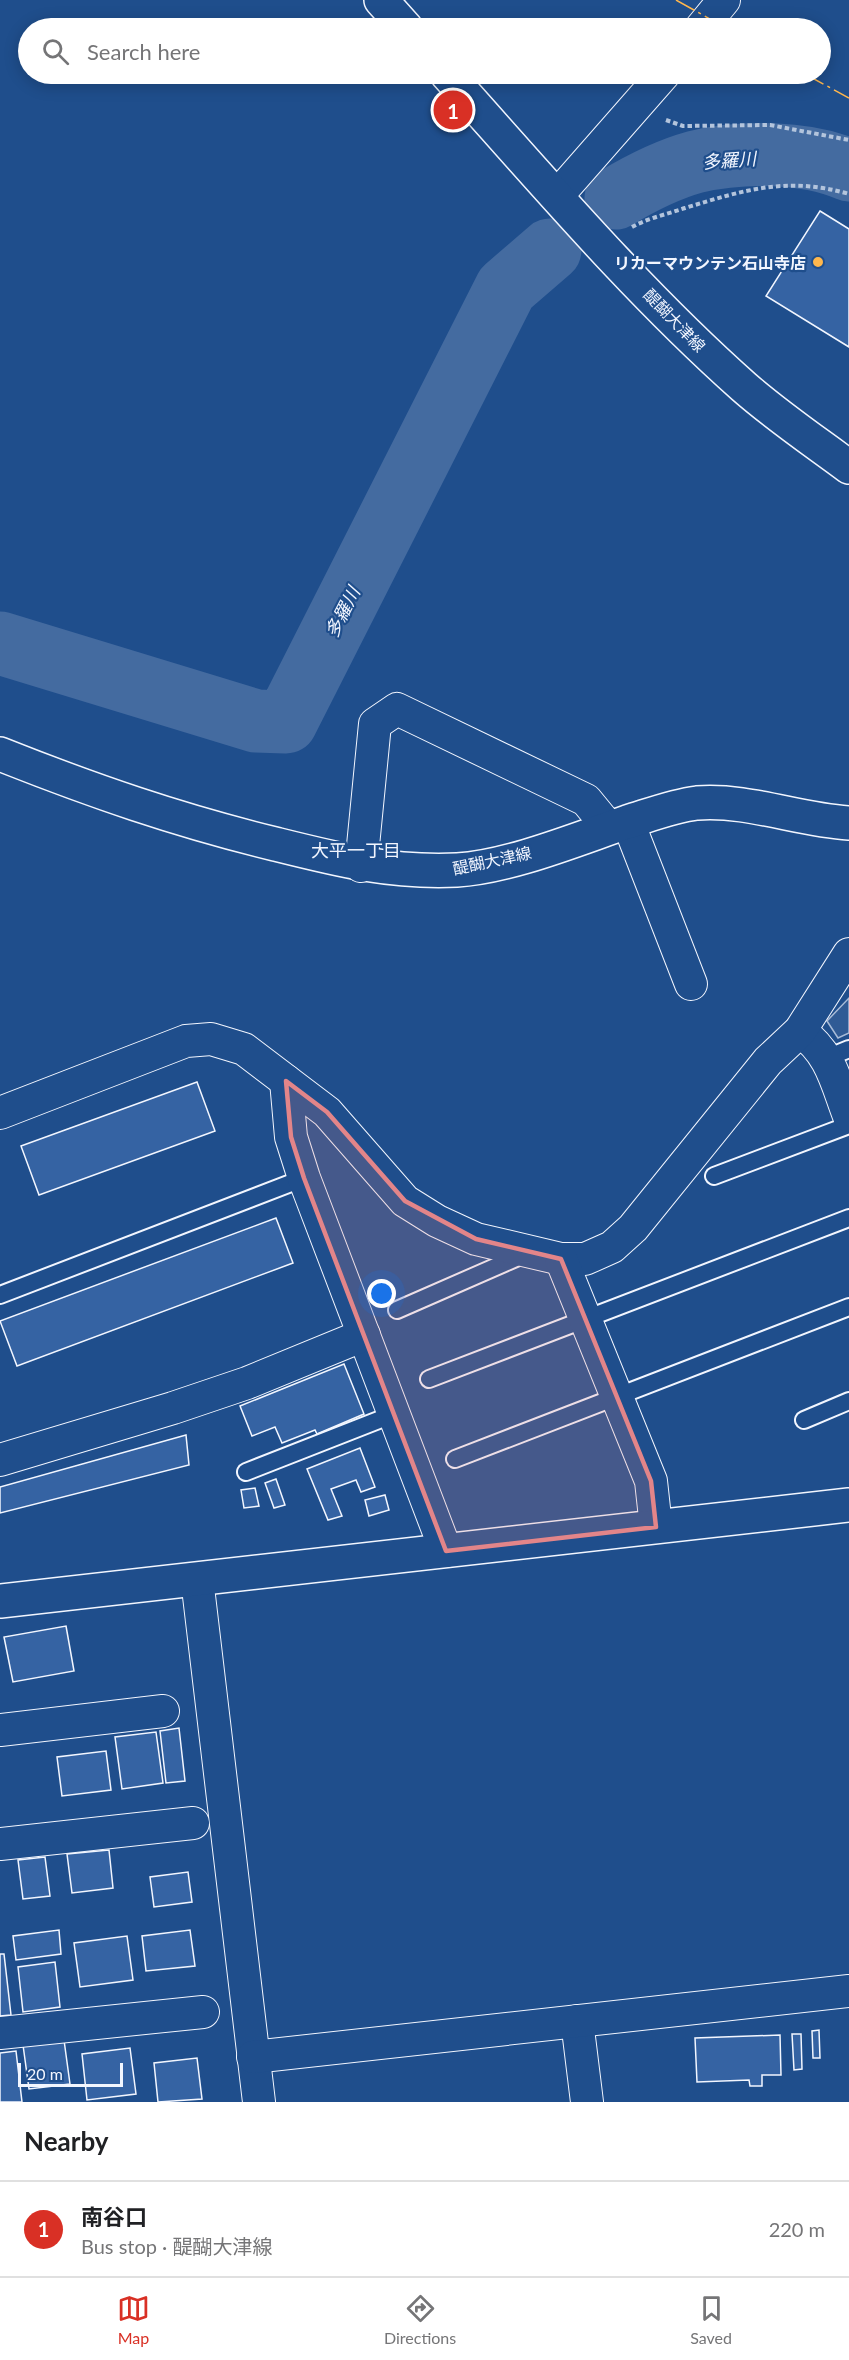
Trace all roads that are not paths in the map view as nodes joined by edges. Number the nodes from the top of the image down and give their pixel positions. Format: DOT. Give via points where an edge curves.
graph roads {
  1 [pos="381,0"];
  2 [pos="724,0"];
  3 [pos="397,18"];
  4 [pos="709,18"];
  5 [pos="456,84"];
  6 [pos="655,84"];
  7 [pos="557,196"];
  8 [pos="849,467"];
  9 [pos="0,754"];
  10 [pos="849,823"];
  11 [pos="618,825"];
  12 [pos="361,866"];
  13 [pos="849,954"];
  14 [pos="691,984"];
  15 [pos="800,1031"];
  16 [pos="838,1054"];
  17 [pos="286,1081"];
  18 [pos="0,1113"];
  19 [pos="849,1116"];
  20 [pos="849,1125"];
  21 [pos="714,1176"];
  22 [pos="304,1178"];
  23 [pos="849,1218"];
  24 [pos="530,1252"];
  25 [pos="561,1259"];
  26 [pos="0,1295"];
  27 [pos="849,1307"];
  28 [pos="397,1310"];
  29 [pos="585,1319"];
  30 [pos="364,1335"];
  31 [pos="429,1379"];
  32 [pos="617,1397"];
  33 [pos="849,1401"];
  34 [pos="394,1414"];
  35 [pos="804,1420"];
  36 [pos="0,1460"];
  37 [pos="455,1460"];
  38 [pos="246,1472"];
  39 [pos="849,1505"];
  40 [pos="656,1527"];
  41 [pos="446,1551"];
  42 [pos="197,1579"];
  43 [pos="0,1601"];
  44 [pos="163,1711"];
  45 [pos="0,1730"];
  46 [pos="193,1823"];
  47 [pos="0,1844"];
  48 [pos="849,1990"];
  49 [pos="203,2013"];
  50 [pos="577,2021"];
  51 [pos="0,2033"];
  52 [pos="253,2057"];
  53 [pos="259,2102"];
  54 [pos="586,2102"];
  1 -- 3 [label="main road"];
  2 -- 4 [label="street"];
  5 -- 7 [label="main road, 醍醐大津線"];
  6 -- 7 [label="street"];
  7 -- 8 [label="main road, 醍醐大津線" via="746,388"];
  9 -- 12 [label="main road, 醍醐大津線" via="101,795 194,825"];
  10 -- 11 [label="main road, 醍醐大津線" via="728,803 697,803"];
  11 -- 12 [label="main road, 醍醐大津線" via="508,860 460,870"];
  11 -- 12 [label="street" via="586,801 397,709 375,724"];
  11 -- 14 [label="street"];
  13 -- 15 [label="street"];
  15 -- 16 [label="street"];
  15 -- 25 [label="street" via="768,1061 633,1228 612,1247 585,1258"];
  16 -- 19 [label="street"];
  17 -- 18 [label="street" via="244,1049 211,1040 186,1041"];
  17 -- 22 [label="street" via="291,1137"];
  17 -- 24 [label="street" via="327,1112 405,1201 476,1239"];
  20 -- 21 [label="lane"];
  22 -- 26 [label="lane"];
  22 -- 30 [label="street"];
  23 -- 29 [label="lane"];
  24 -- 25 [label="street"];
  24 -- 28 [label="lane"];
  25 -- 29 [label="street"];
  27 -- 32 [label="lane"];
  29 -- 31 [label="lane"];
  29 -- 32 [label="street"];
  30 -- 34 [label="street"];
  30 -- 36 [label="street" via="247,1383"];
  32 -- 37 [label="lane"];
  32 -- 40 [label="street" via="651,1481"];
  33 -- 35 [label="lane"];
  34 -- 38 [label="lane"];
  34 -- 41 [label="street"];
  39 -- 40 [label="main road"];
  40 -- 41 [label="main road"];
  41 -- 42 [label="main road"];
  42 -- 43 [label="main road"];
  42 -- 52 [label="street"];
  44 -- 45 [label="street"];
  46 -- 47 [label="street"];
  48 -- 50 [label="street"];
  49 -- 51 [label="street"];
  50 -- 52 [label="street"];
  50 -- 54 [label="street"];
  52 -- 53 [label="street"];
}
